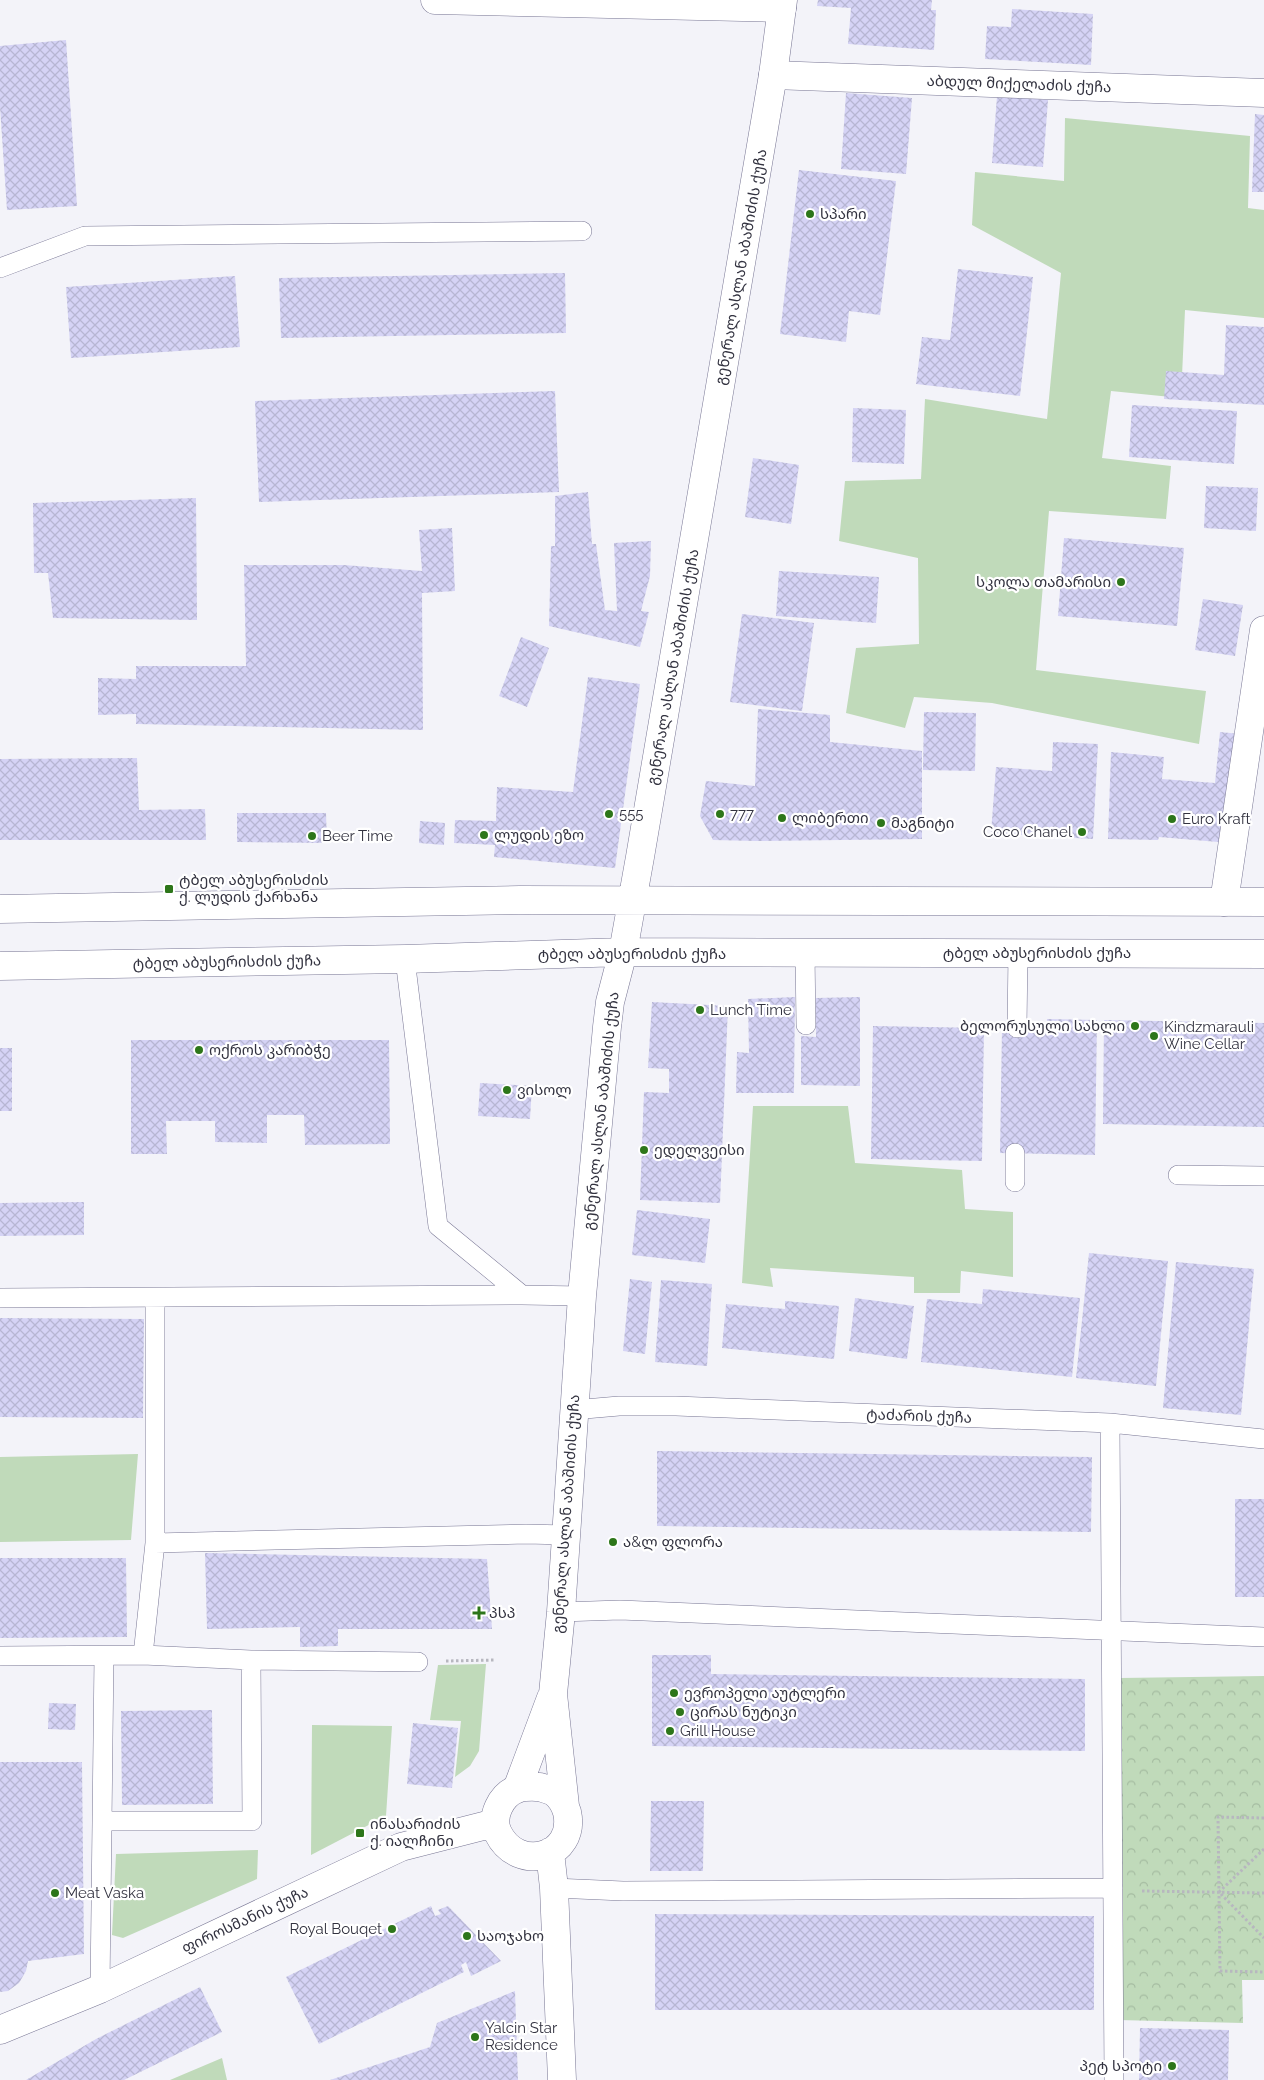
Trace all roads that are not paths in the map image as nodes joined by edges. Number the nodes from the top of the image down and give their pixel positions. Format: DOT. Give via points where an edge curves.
graph roads {
  1 [pos="435,0"];
  2 [pos="580,2"];
  3 [pos="783,4"];
  4 [pos="773,75"];
  5 [pos="1264,93"];
  6 [pos="582,231"];
  7 [pos="0,268"];
  8 [pos="1264,630"];
  9 [pos="632,900"];
  10 [pos="1224,902"];
  11 [pos="1264,902"];
  12 [pos="0,909"];
  13 [pos="623,952"];
  14 [pos="805,953"];
  15 [pos="1018,953"];
  16 [pos="1264,954"];
  17 [pos="405,959"];
  18 [pos="0,966"];
  19 [pos="806,1025"];
  20 [pos="1017,1028"];
  21 [pos="1015,1153"];
  22 [pos="1178,1174"];
  23 [pos="1264,1176"];
  24 [pos="1015,1182"];
  25 [pos="522,1295"];
  26 [pos="582,1296"];
  27 [pos="0,1298"];
  28 [pos="155,1298"];
  29 [pos="573,1410"];
  30 [pos="1110,1424"];
  31 [pos="1264,1439"];
  32 [pos="566,1535"];
  33 [pos="155,1543"];
  34 [pos="561,1612"];
  35 [pos="1111,1630"];
  36 [pos="1264,1637"];
  37 [pos="143,1655"];
  38 [pos="0,1656"];
  39 [pos="104,1656"];
  40 [pos="251,1660"];
  41 [pos="418,1662"];
  42 [pos="553,1694"];
  43 [pos="517,1789"];
  44 [pos="565,1806"];
  45 [pos="102,1821"];
  46 [pos="495,1823"];
  47 [pos="550,1852"];
  48 [pos="554,1888"];
  49 [pos="1113,1888"];
  50 [pos="100,1989"];
  51 [pos="0,2030"];
  52 [pos="562,2080"];
  53 [pos="1114,2080"];
  1 -- 2 [label="street"];
  2 -- 3 [label="street"];
  3 -- 4 [label="street, გენერალ ასლან აბაშიძის ქუჩა"];
  4 -- 5 [label="street, აბდულ მიქელაძის ქუჩა"];
  4 -- 9 [label="street, გენერალ ასლან აბაშიძის ქუჩა"];
  6 -- 7 [label="lane" via="86,236"];
  8 -- 10 [label="street"];
  9 -- 10 [label="street"];
  9 -- 12 [label="street"];
  9 -- 13 [label="street, გენერალ ასლან აბაშიძის ქუჩა"];
  10 -- 11 [label="street"];
  13 -- 14 [label="street, ტბელ აბუსერისძის ქუჩა"];
  13 -- 17 [label="street, ტბელ აბუსერისძის ქუჩა"];
  13 -- 26 [label="street, გენერალ ასლან აბაშიძის ქუჩა" via="607,1027"];
  14 -- 15 [label="street, ტბელ აბუსერისძის ქუჩა"];
  14 -- 19 [label="lane"];
  15 -- 16 [label="street, ტბელ აბუსერისძის ქუჩა"];
  15 -- 20 [label="lane"];
  17 -- 18 [label="street, ტბელ აბუსერისძის ქუჩა"];
  17 -- 25 [label="lane" via="438,1226"];
  21 -- 24 [label="lane"];
  22 -- 23 [label="lane"];
  25 -- 26 [label="lane"];
  25 -- 28 [label="lane"];
  26 -- 29 [label="street, გენერალ ასლან აბაშიძის ქუჩა"];
  27 -- 28 [label="lane"];
  28 -- 33 [label="lane"];
  29 -- 30 [label="lane, ტაძარის ქუჩა" via="676,1406"];
  29 -- 32 [label="street, გენერალ ასლან აბაშიძის ქუჩა"];
  30 -- 31 [label="lane, ტაძარის ქუჩა"];
  30 -- 35 [label="lane"];
  32 -- 33 [label="lane"];
  32 -- 34 [label="street, გენერალ ასლან აბაშიძის ქუჩა"];
  33 -- 37 [label="lane"];
  34 -- 35 [label="lane" via="620,1610"];
  34 -- 42 [label="street, გენერალ ასლან აბაშიძის ქუჩა"];
  35 -- 36 [label="lane"];
  35 -- 49 [label="lane"];
  37 -- 39 [label="lane"];
  37 -- 40 [label="lane"];
  38 -- 39 [label="lane"];
  39 -- 45 [label="lane"];
  40 -- 41 [label="lane"];
  40 -- 45 [label="lane" via="252,1821"];
  42 -- 43 [label="street, გენერალ ასლან აბაშიძის ქუჩა"];
  42 -- 44 [label="street, გენერალ ასლან აბაშიძის ქუჩა"];
  43 -- 44 [label="street" via="540,1787 555,1793"];
  43 -- 46 [label="street" via="498,1807"];
  44 -- 47 [label="street" via="569,1822 564,1838"];
  45 -- 50 [label="lane"];
  46 -- 47 [label="street" via="507,1847 518,1854 533,1857"];
  46 -- 50 [label="street, ფიროსმანის ქუჩა" via="401,1847"];
  47 -- 48 [label="street"];
  48 -- 49 [label="lane" via="623,1891"];
  48 -- 52 [label="street"];
  49 -- 53 [label="lane"];
  50 -- 51 [label="street, ფიროსმანის ქუჩა"];
}
